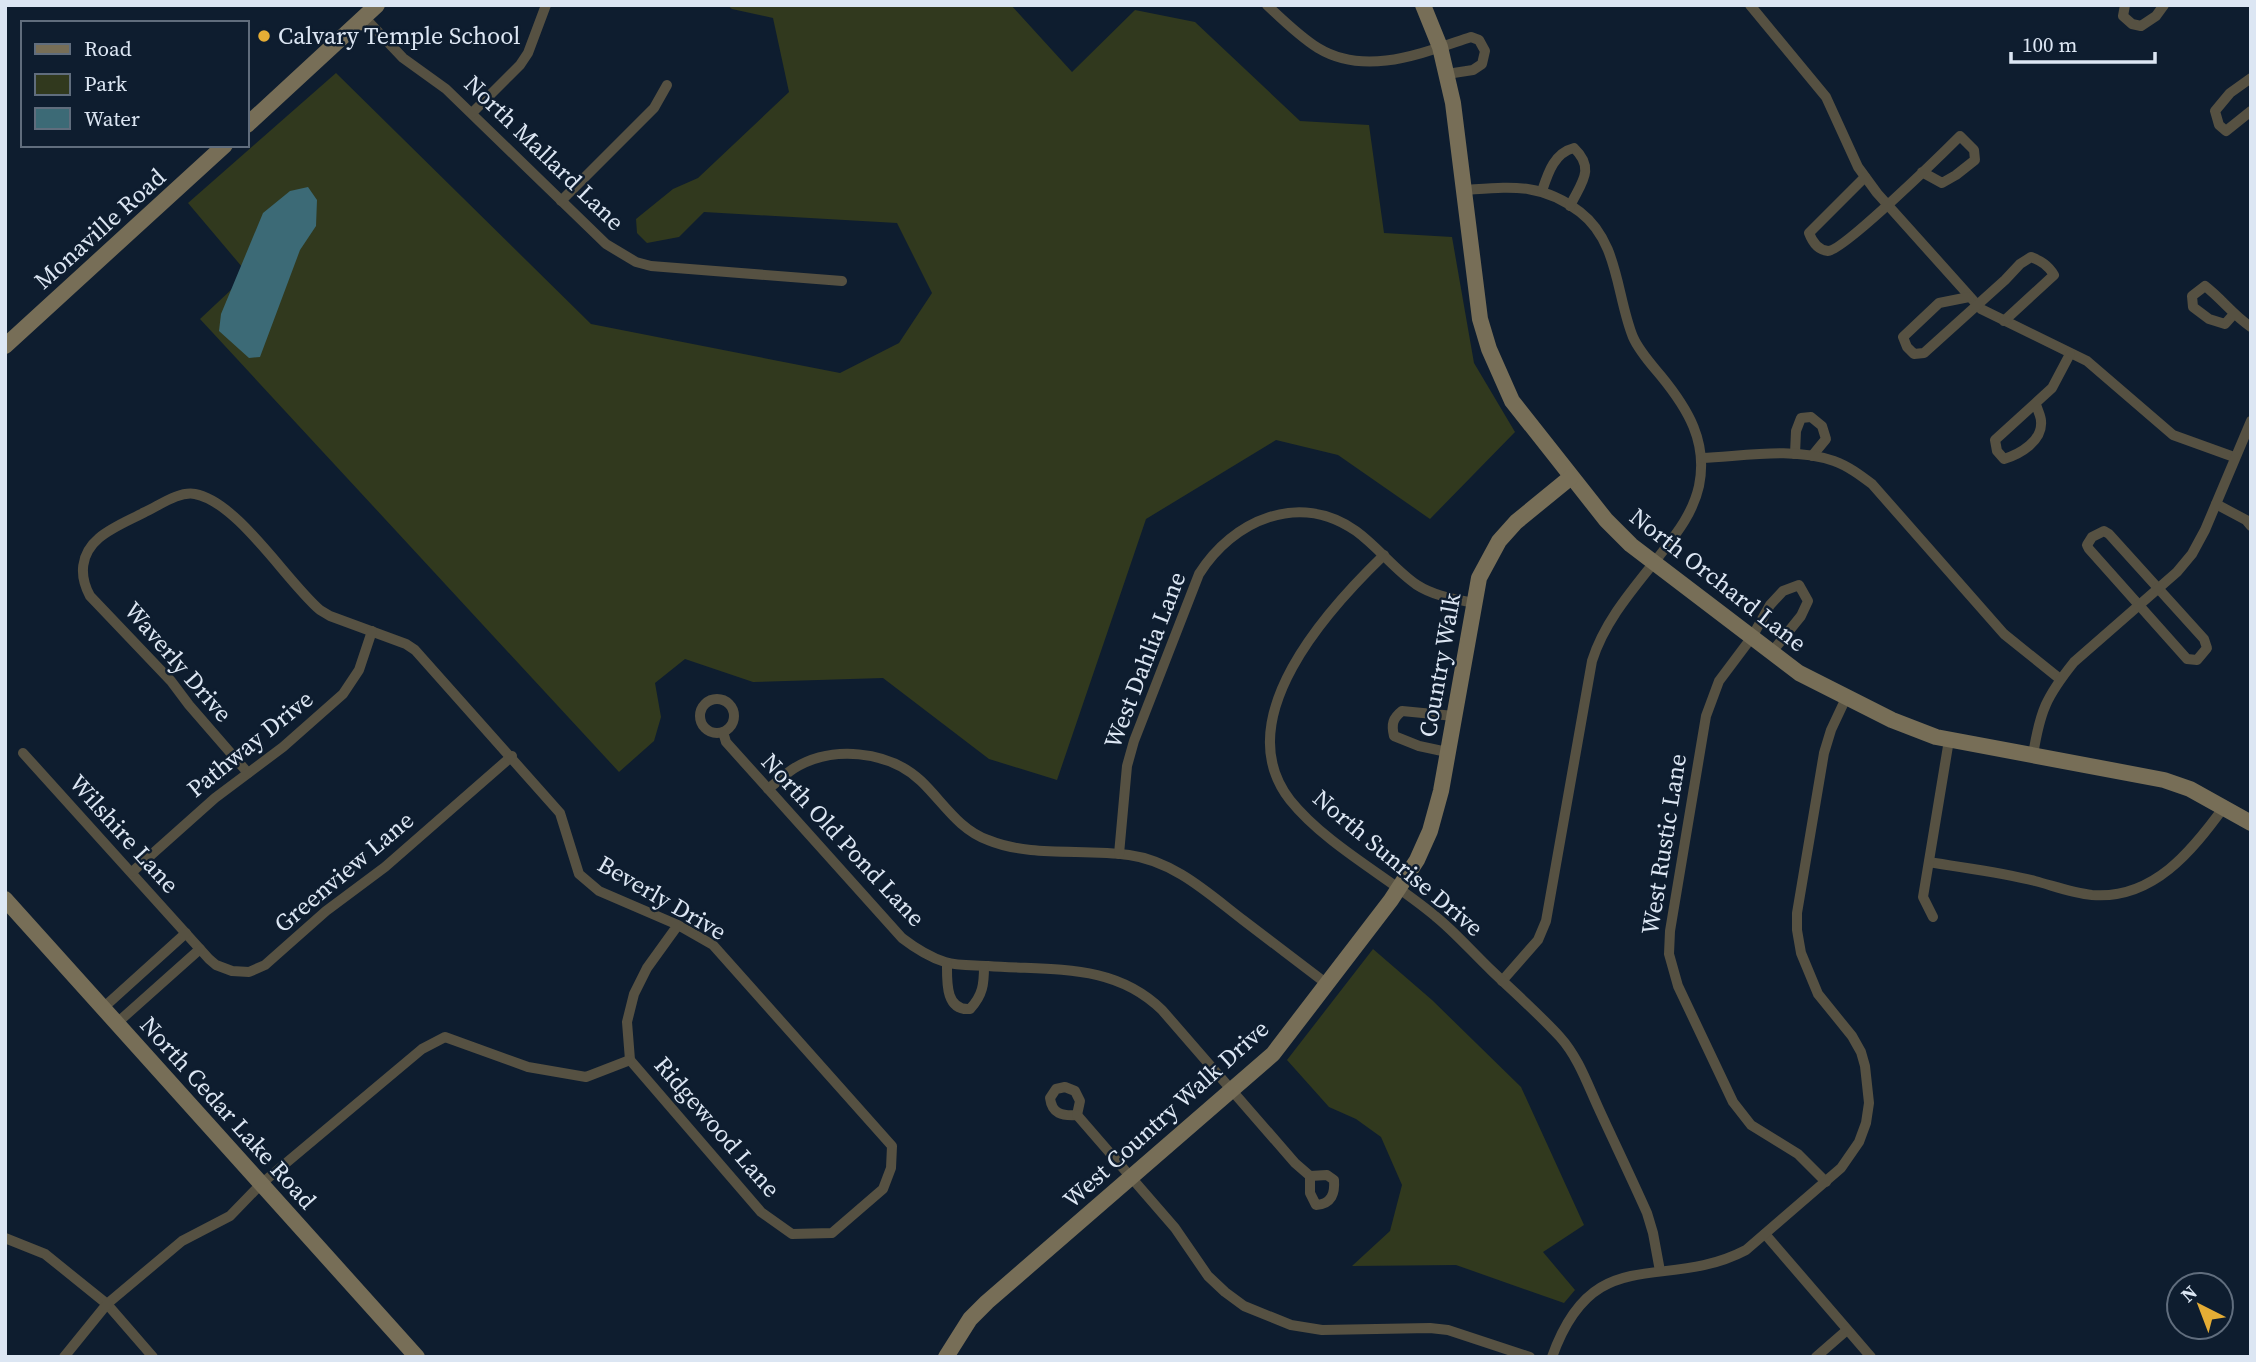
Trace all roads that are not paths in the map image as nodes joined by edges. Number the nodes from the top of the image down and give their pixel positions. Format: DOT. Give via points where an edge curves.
graph roads {
  1 [pos="377,5"];
  2 [pos="546,5"];
  3 [pos="1267,5"];
  4 [pos="1423,5"];
  5 [pos="1750,5"];
  6 [pos="2124,5"];
  7 [pos="2164,5"];
  8 [pos="364,17"];
  9 [pos="1440,47"];
  10 [pos="1447,74"];
  11 [pos="2251,78"];
  12 [pos="667,85"];
  13 [pos="2251,111"];
  14 [pos="472,113"];
  15 [pos="248,124"];
  16 [pos="223,147"];
  17 [pos="1922,172"];
  18 [pos="1865,177"];
  19 [pos="1464,190"];
  20 [pos="1542,191"];
  21 [pos="561,201"];
  22 [pos="1887,204"];
  23 [pos="1570,206"];
  24 [pos="842,281"];
  25 [pos="1973,300"];
  26 [pos="2233,315"];
  27 [pos="2004,321"];
  28 [pos="2251,327"];
  29 [pos="5,345"];
  30 [pos="2070,354"];
  31 [pos="2036,404"];
  32 [pos="2251,421"];
  33 [pos="1795,454"];
  34 [pos="1812,456"];
  35 [pos="2234,457"];
  36 [pos="1702,458"];
  37 [pos="1571,477"];
  38 [pos="2216,504"];
  39 [pos="220,505"];
  40 [pos="2251,526"];
  41 [pos="1384,555"];
  42 [pos="1654,562"];
  43 [pos="2159,588"];
  44 [pos="1474,603"];
  45 [pos="2139,606"];
  46 [pos="372,631"];
  47 [pos="1752,637"];
  48 [pos="1772,652"];
  49 [pos="2060,679"];
  50 [pos="1846,698"];
  51 [pos="1454,716"];
  52 [pos="723,732"];
  53 [pos="1949,740"];
  54 [pos="1447,752"];
  55 [pos="23,754"];
  56 [pos="2033,755"];
  57 [pos="512,756"];
  58 [pos="248,773"];
  59 [pos="768,789"];
  60 [pos="2224,807"];
  61 [pos="2251,823"];
  62 [pos="1119,854"];
  63 [pos="1929,862"];
  64 [pos="132,872"];
  65 [pos="1399,888"];
  66 [pos="5,899"];
  67 [pos="1933,917"];
  68 [pos="678,925"];
  69 [pos="186,933"];
  70 [pos="198,946"];
  71 [pos="947,963"];
  72 [pos="984,966"];
  73 [pos="1502,981"];
  74 [pos="1327,984"];
  75 [pos="103,1008"];
  76 [pos="117,1023"];
  77 [pos="631,1060"];
  78 [pos="1233,1091"];
  79 [pos="1077,1115"];
  80 [pos="1310,1176"];
  81 [pos="1132,1178"];
  82 [pos="1826,1182"];
  83 [pos="261,1184"];
  84 [pos="832,1233"];
  85 [pos="1765,1234"];
  86 [pos="5,1238"];
  87 [pos="1660,1271"];
  88 [pos="107,1304"];
  89 [pos="1847,1330"];
  90 [pos="64,1357"];
  91 [pos="153,1357"];
  92 [pos="417,1357"];
  93 [pos="947,1357"];
  94 [pos="1530,1357"];
  95 [pos="1552,1357"];
  96 [pos="1816,1357"];
  97 [pos="1871,1357"];
  1 -- 8 [label="street"];
  2 -- 14 [label="street" via="520,65"];
  3 -- 9 [label="street" via="1317,47 1348,60 1383,62"];
  4 -- 9 [label="street, North Orchard Lane"];
  5 -- 18 [label="street" via="1826,97"];
  6 -- 7 [label="street" via="2123,16 2141,26"];
  8 -- 14 [label="street, North Mallard Lane" via="403,58"];
  8 -- 15 [label="street"];
  9 -- 10 [label="street, North Orchard Lane"];
  9 -- 10 [label="street" via="1471,37 1479,40 1485,51 1482,64"];
  10 -- 19 [label="street, North Orchard Lane"];
  11 -- 13 [label="street" via="2215,111 2226,131"];
  12 -- 21 [label="street" via="654,108"];
  14 -- 21 [label="street, North Mallard Lane"];
  16 -- 29 [label="street, Monaville Road"];
  17 -- 17 [label="street" via="1959,136 1974,150 1975,160 1942,183"];
  17 -- 22 [label="street"];
  18 -- 22 [label="street"];
  18 -- 22 [label="street" via="1809,233 1812,240 1823,249 1835,249"];
  19 -- 20 [label="street" via="1513,187"];
  19 -- 37 [label="street, North Orchard Lane" via="1480,319 1489,349 1512,401"];
  20 -- 23 [label="street"];
  20 -- 23 [label="street" via="1554,161 1574,148 1584,158 1586,172"];
  21 -- 24 [label="street, North Mallard Lane" via="606,244 636,262"];
  22 -- 25 [label="street"];
  23 -- 36 [label="street" via="1582,213 1610,252 1634,340 1681,401"];
  25 -- 25 [label="street" via="1939,303 1903,337 1907,347 1914,354 1924,353"];
  25 -- 27 [label="street"];
  25 -- 27 [label="street" via="2031,257 2049,267 2054,275"];
  26 -- 28 [label="street"];
  27 -- 30 [label="street"];
  30 -- 31 [label="street" via="2060,377"];
  30 -- 35 [label="street" via="2087,361 2173,435"];
  31 -- 31 [label="street" via="1995,440 2004,459 2036,439 2042,422"];
  32 -- 35 [label="street"];
  33 -- 34 [label="street"];
  33 -- 34 [label="street" via="1801,418 1811,416 1822,426 1826,439"];
  33 -- 36 [label="street"];
  34 -- 49 [label="street" via="1836,461 1872,484 2004,634"];
  35 -- 38 [label="street"];
  36 -- 42 [label="street" via="1694,505"];
  37 -- 42 [label="street, North Orchard Lane" via="1606,520"];
  37 -- 44 [label="street, Country Walk" via="1499,541 1479,578"];
  38 -- 40 [label="street"];
  38 -- 43 [label="street" via="2192,554"];
  39 -- 46 [label="street, Beverly Drive" via="320,610"];
  39 -- 58 [label="street, Waverly Drive" via="195,494 179,496 104,534 92,544 83,565 84,585"];
  41 -- 44 [label="street, West Dahlia Lane" via="1416,584 1444,597"];
  41 -- 62 [label="street, West Dahlia Lane" via="1339,522 1296,513 1241,528 1210,557 1199,574 1134,741 1127,766"];
  41 -- 65 [label="street, North Sunrise Drive" via="1347,591 1296,657 1274,708 1271,732 1273,761 1289,798 1322,831"];
  42 -- 47 [label="street, North Orchard Lane"];
  42 -- 73 [label="street" via="1598,642 1546,920 1538,940"];
  43 -- 45 [label="street"];
  43 -- 45 [label="street" via="2204,639 2207,648 2202,656 2187,659"];
  43 -- 45 [label="street" via="2109,534 2098,532 2092,537 2089,549"];
  44 -- 51 [label="street, Country Walk"];
  45 -- 49 [label="street"];
  46 -- 57 [label="street, Beverly Drive" via="415,650"];
  46 -- 58 [label="street, Pathway Drive" via="359,670 343,694"];
  47 -- 48 [label="street, North Orchard Lane"];
  47 -- 48 [label="street, West Rustic Lane" via="1770,605 1783,591 1799,585 1808,601"];
  47 -- 82 [label="street, West Rustic Lane" via="1719,681 1706,716 1669,954 1678,986 1741,1114 1798,1154"];
  48 -- 50 [label="street, North Orchard Lane" via="1799,673"];
  49 -- 56 [label="street" via="2044,704"];
  50 -- 53 [label="street, North Orchard Lane"];
  50 -- 82 [label="street" via="1824,753 1797,913 1808,976 1861,1052 1868,1086 1868,1113 1859,1142"];
  51 -- 54 [label="street, Country Walk"];
  51 -- 54 [label="street" via="1402,711 1392,727 1394,736"];
  52 -- 59 [label="street, North Old Pond Lane" via="726,742"];
  53 -- 56 [label="street, North Orchard Lane"];
  53 -- 63 [label="street"];
  54 -- 65 [label="street, Country Walk" via="1430,831"];
  55 -- 64 [label="street, Wilshire Lane"];
  56 -- 60 [label="street, North Orchard Lane" via="2164,780"];
  57 -- 68 [label="street, Beverly Drive" via="560,813 579,874 599,891"];
  57 -- 70 [label="street, Greenview Lane" via="265,965 249,972 232,971 216,965"];
  58 -- 64 [label="street, Pathway Drive"];
  59 -- 62 [label="street" via="792,769 813,760 837,755 880,758 909,772 956,820 987,840 1020,848"];
  59 -- 71 [label="street, North Old Pond Lane" via="902,939"];
  60 -- 61 [label="street, North Orchard Lane"];
  60 -- 63 [label="street" via="2168,872 2117,894 2093,895"];
  62 -- 74 [label="street" via="1173,869"];
  63 -- 67 [label="street" via="1923,897"];
  64 -- 69 [label="street, Wilshire Lane"];
  65 -- 73 [label="street, North Sunrise Drive" via="1436,916"];
  65 -- 74 [label="street, West Country Walk Drive"];
  66 -- 75 [label="street, North Cedar Lake Road"];
  68 -- 77 [label="street, Ridgewood Lane" via="634,994 627,1022"];
  68 -- 84 [label="street, Beverly Drive" via="713,945 891,1146 891,1168 883,1189"];
  69 -- 70 [label="street, Wilshire Lane"];
  69 -- 75 [label="street"];
  70 -- 76 [label="street"];
  71 -- 72 [label="street, North Old Pond Lane"];
  71 -- 72 [label="street" via="950,997 962,1009 971,1009 980,998"];
  72 -- 78 [label="street, North Old Pond Lane" via="1078,971 1125,983 1149,997"];
  73 -- 87 [label="street, North Sunrise Drive" via="1559,1036 1577,1063 1647,1213"];
  74 -- 78 [label="street, West Country Walk Drive" via="1273,1054"];
  75 -- 76 [label="street, North Cedar Lake Road"];
  76 -- 83 [label="street, North Cedar Lake Road"];
  77 -- 83 [label="street" via="586,1077 528,1067 445,1037 422,1049"];
  77 -- 84 [label="street, Ridgewood Lane" via="761,1212 792,1234"];
  78 -- 80 [label="street, North Old Pond Lane"];
  78 -- 81 [label="street, West Country Walk Drive"];
  79 -- 81 [label="street"];
  81 -- 93 [label="street, West Country Walk Drive" via="987,1302 963,1329"];
  81 -- 94 [label="street" via="1208,1276 1263,1315 1322,1330 1448,1330"];
  82 -- 85 [label="street"];
  83 -- 88 [label="street" via="230,1216 182,1241"];
  83 -- 92 [label="street, North Cedar Lake Road"];
  85 -- 87 [label="street" via="1728,1259"];
  85 -- 89 [label="street"];
  86 -- 88 [label="street" via="45,1254"];
  87 -- 95 [label="street" via="1635,1274 1600,1288 1571,1314"];
  88 -- 90 [label="street"];
  88 -- 91 [label="street"];
  89 -- 96 [label="street"];
  89 -- 97 [label="street"];
}
